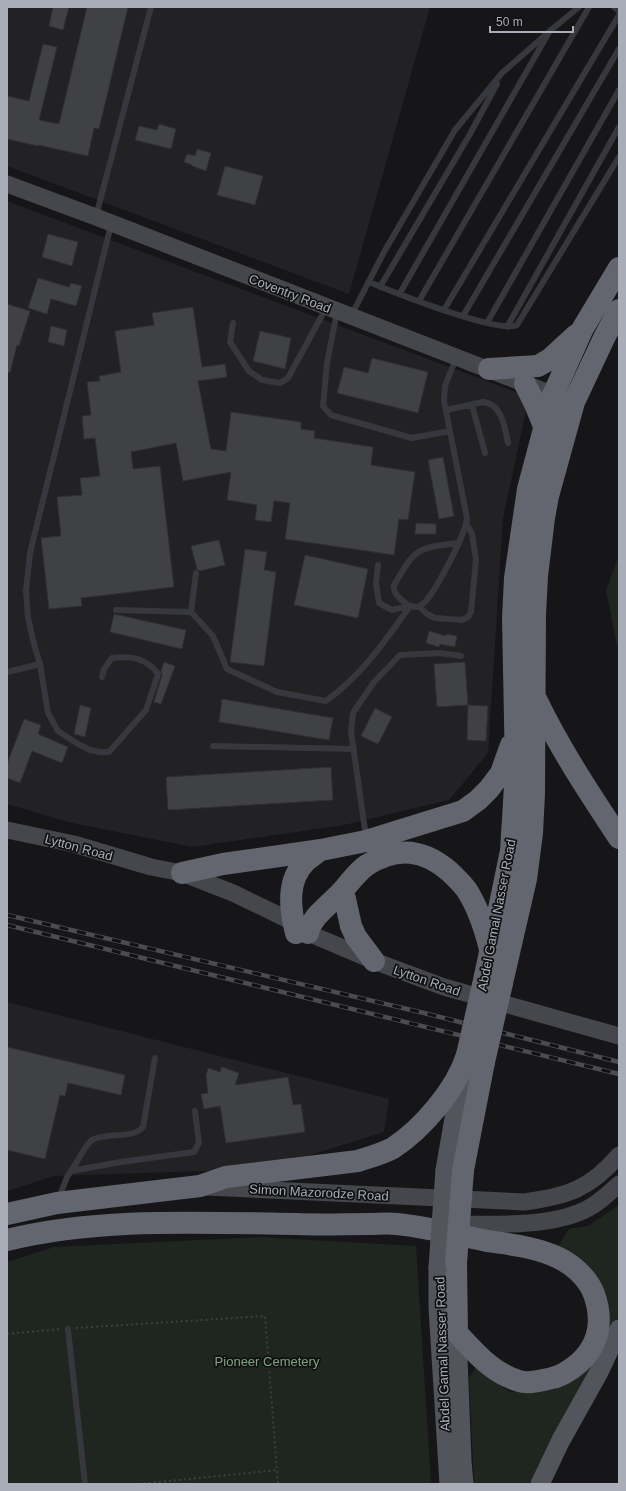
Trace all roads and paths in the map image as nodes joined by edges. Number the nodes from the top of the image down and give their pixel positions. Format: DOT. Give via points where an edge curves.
graph roads {
  1 [pos="151,7"];
  2 [pos="579,7"];
  3 [pos="589,7"];
  4 [pos="614,7"];
  5 [pos="619,11"];
  6 [pos="619,15"];
  7 [pos="551,30"];
  8 [pos="619,49"];
  9 [pos="502,73"];
  10 [pos="619,90"];
  11 [pos="619,127"];
  12 [pos="619,156"];
  13 [pos="7,184"];
  14 [pos="104,220"];
  15 [pos="619,268"];
  16 [pos="369,282"];
  17 [pos="380,286"];
  18 [pos="400,293"];
  19 [pos="419,301"];
  20 [pos="444,310"];
  21 [pos="619,310"];
  22 [pos="338,311"];
  23 [pos="463,316"];
  24 [pos="233,323"];
  25 [pos="487,323"];
  26 [pos="508,327"];
  27 [pos="583,328"];
  28 [pos="456,356"];
  29 [pos="489,369"];
  30 [pos="525,384"];
  31 [pos="553,395"];
  32 [pos="574,402"];
  33 [pos="472,405"];
  34 [pos="446,410"];
  35 [pos="544,426"];
  36 [pos="450,431"];
  37 [pos="508,442"];
  38 [pos="485,454"];
  39 [pos="466,523"];
  40 [pos="458,543"];
  41 [pos="378,566"];
  42 [pos="196,573"];
  43 [pos="410,606"];
  44 [pos="419,606"];
  45 [pos="116,610"];
  46 [pos="191,612"];
  47 [pos="461,656"];
  48 [pos="40,664"];
  49 [pos="7,672"];
  50 [pos="102,677"];
  51 [pos="534,697"];
  52 [pos="516,730"];
  53 [pos="213,746"];
  54 [pos="354,749"];
  55 [pos="7,830"];
  56 [pos="619,838"];
  57 [pos="366,841"];
  58 [pos="321,850"];
  59 [pos="151,867"];
  60 [pos="182,873"];
  61 [pos="343,890"];
  62 [pos="299,929"];
  63 [pos="491,952"];
  64 [pos="374,961"];
  65 [pos="494,979"];
  66 [pos="619,1036"];
  67 [pos="155,1058"];
  68 [pos="472,1060"];
  69 [pos="195,1111"];
  70 [pos="619,1155"];
  71 [pos="71,1171"];
  72 [pos="619,1184"];
  73 [pos="200,1186"];
  74 [pos="7,1214"];
  75 [pos="60,1216"];
  76 [pos="396,1224"];
  77 [pos="7,1240"];
  78 [pos="448,1265"];
  79 [pos="68,1329"];
  80 [pos="619,1329"];
  81 [pos="457,1333"];
  82 [pos="7,1334"];
  83 [pos="277,1470"];
  84 [pos="85,1484"];
  85 [pos="139,1484"];
  86 [pos="278,1484"];
  87 [pos="449,1484"];
  88 [pos="464,1484"];
  89 [pos="540,1484"];
  1 -- 14 [label="lane"];
  2 -- 7 [label="lane"];
  3 -- 19 [label="lane"];
  4 -- 5 [label="lane"];
  6 -- 20 [label="lane"];
  7 -- 9 [label="lane"];
  7 -- 18 [label="lane"];
  8 -- 23 [label="lane"];
  9 -- 16 [label="lane" via="455,130"];
  9 -- 17 [label="lane" via="470,134"];
  10 -- 25 [label="lane"];
  11 -- 26 [label="lane"];
  12 -- 26 [label="lane" via="519,324"];
  13 -- 14 [label="main road, Coventry Road"];
  14 -- 22 [label="main road, Coventry Road"];
  14 -- 48 [label="lane" via="30,553 26,590 28,617"];
  15 -- 27 [label="highway, Abdel Gamal Nasser Road"];
  16 -- 17 [label="lane"];
  16 -- 22 [label="lane"];
  17 -- 18 [label="lane"];
  18 -- 19 [label="lane"];
  19 -- 20 [label="lane"];
  20 -- 23 [label="lane"];
  21 -- 32 [label="highway, Abdel Gamal Nasser Road" via="604,336"];
  22 -- 24 [label="lane" via="288,378 280,383 262,380 249,371 230,342"];
  22 -- 28 [label="main road, Coventry Road"];
  22 -- 36 [label="lane" via="326,363 323,406 331,415 412,438"];
  23 -- 25 [label="lane"];
  25 -- 26 [label="lane"];
  27 -- 29 [label="highway" via="538,366"];
  27 -- 31 [label="highway, Abdel Gamal Nasser Road"];
  28 -- 29 [label="main road, Coventry Road"];
  28 -- 34 [label="lane" via="445,386"];
  29 -- 30 [label="main road, Coventry Road"];
  30 -- 31 [label="main road, Coventry Road"];
  30 -- 35 [label="highway"];
  31 -- 32 [label="main road, Coventry Road"];
  31 -- 35 [label="highway, Abdel Gamal Nasser Road"];
  32 -- 51 [label="highway, Abdel Gamal Nasser Road" via="548,496 542,536 535,615"];
  33 -- 34 [label="lane"];
  33 -- 37 [label="lane" via="483,402 495,407 502,419"];
  33 -- 38 [label="lane"];
  34 -- 36 [label="lane"];
  35 -- 52 [label="highway, Abdel Gamal Nasser Road" via="528,489 515,578 513,618"];
  36 -- 39 [label="lane"];
  39 -- 40 [label="lane"];
  39 -- 44 [label="lane" via="472,534 476,560 471,612 462,620 435,618"];
  40 -- 43 [label="lane" via="428,547 408,562 393,589 396,595"];
  40 -- 44 [label="lane" via="430,597"];
  41 -- 43 [label="lane" via="376,583 379,603 392,610"];
  42 -- 46 [label="lane"];
  43 -- 44 [label="lane"];
  43 -- 46 [label="lane" via="363,669 343,689 326,701 277,692 227,669 212,636"];
  45 -- 46 [label="lane"];
  47 -- 54 [label="lane" via="440,653 400,655 374,682 352,713"];
  48 -- 49 [label="lane"];
  48 -- 50 [label="lane" via="48,713 58,731 90,750 109,752 146,710 158,674 141,659 126,656 112,658"];
  51 -- 56 [label="highway" via="596,805"];
  51 -- 65 [label="highway, Abdel Gamal Nasser Road" via="534,794 526,879"];
  52 -- 57 [label="highway" via="501,773 478,800 456,814"];
  52 -- 63 [label="highway, Abdel Gamal Nasser Road" via="511,851"];
  53 -- 54 [label="lane"];
  54 -- 57 [label="lane"];
  55 -- 59 [label="main road, Lytton Road" via="74,844"];
  57 -- 58 [label="highway"];
  58 -- 60 [label="highway" via="223,864"];
  58 -- 62 [label="highway" via="305,862 294,881 290,901"];
  59 -- 60 [label="main road, Lytton Road"];
  59 -- 62 [label="main road, Lytton Road" via="281,929"];
  60 -- 62 [label="main road, Lytton Road" via="233,893"];
  61 -- 62 [label="highway" via="310,926"];
  61 -- 63 [label="highway" via="366,866 390,854 404,852 429,857 468,891 483,923"];
  61 -- 64 [label="highway" via="351,926"];
  62 -- 64 [label="main road, Lytton Road"];
  63 -- 65 [label="highway, Abdel Gamal Nasser Road"];
  64 -- 66 [label="main road, Lytton Road" via="444,987"];
  65 -- 68 [label="highway, Abdel Gamal Nasser Road, bridge"];
  67 -- 71 [label="lane" via="143,1126 138,1132 92,1140"];
  68 -- 73 [label="highway" via="416,1131 391,1148 358,1161 226,1177"];
  68 -- 78 [label="highway, Abdel Gamal Nasser Road, bridge" via="454,1170"];
  69 -- 71 [label="lane" via="199,1143 194,1152"];
  70 -- 73 [label="main road, Simon Mazorodze Road" via="590,1182 573,1192 524,1202"];
  71 -- 75 [label="lane" via="67,1177"];
  72 -- 76 [label="main road, Simon Mazorodze Road" via="585,1210 549,1220 498,1224"];
  73 -- 75 [label="highway, Simon Mazorodze Road"];
  74 -- 75 [label="highway, Simon Mazorodze Road"];
  75 -- 76 [label="highway, Simon Mazorodze Road" via="118,1225"];
  75 -- 77 [label="highway, Simon Mazorodze Road"];
  76 -- 81 [label="highway" via="529,1248 552,1255 584,1276 590,1284 599,1313 599,1327 588,1355 558,1377 538,1381 521,1382 490,1367"];
  78 -- 81 [label="highway, Abdel Gamal Nasser Road"];
  78 -- 87 [label="main road, Abdel Gamal Nasser Road" via="438,1308"];
  79 -- 82 [label="path"];
  79 -- 83 [label="path" via="265,1316"];
  79 -- 84 [label="lane"];
  80 -- 89 [label="main road"];
  81 -- 88 [label="main road, Abdel Gamal Nasser Road"];
  83 -- 85 [label="path"];
  83 -- 86 [label="path"];
}
